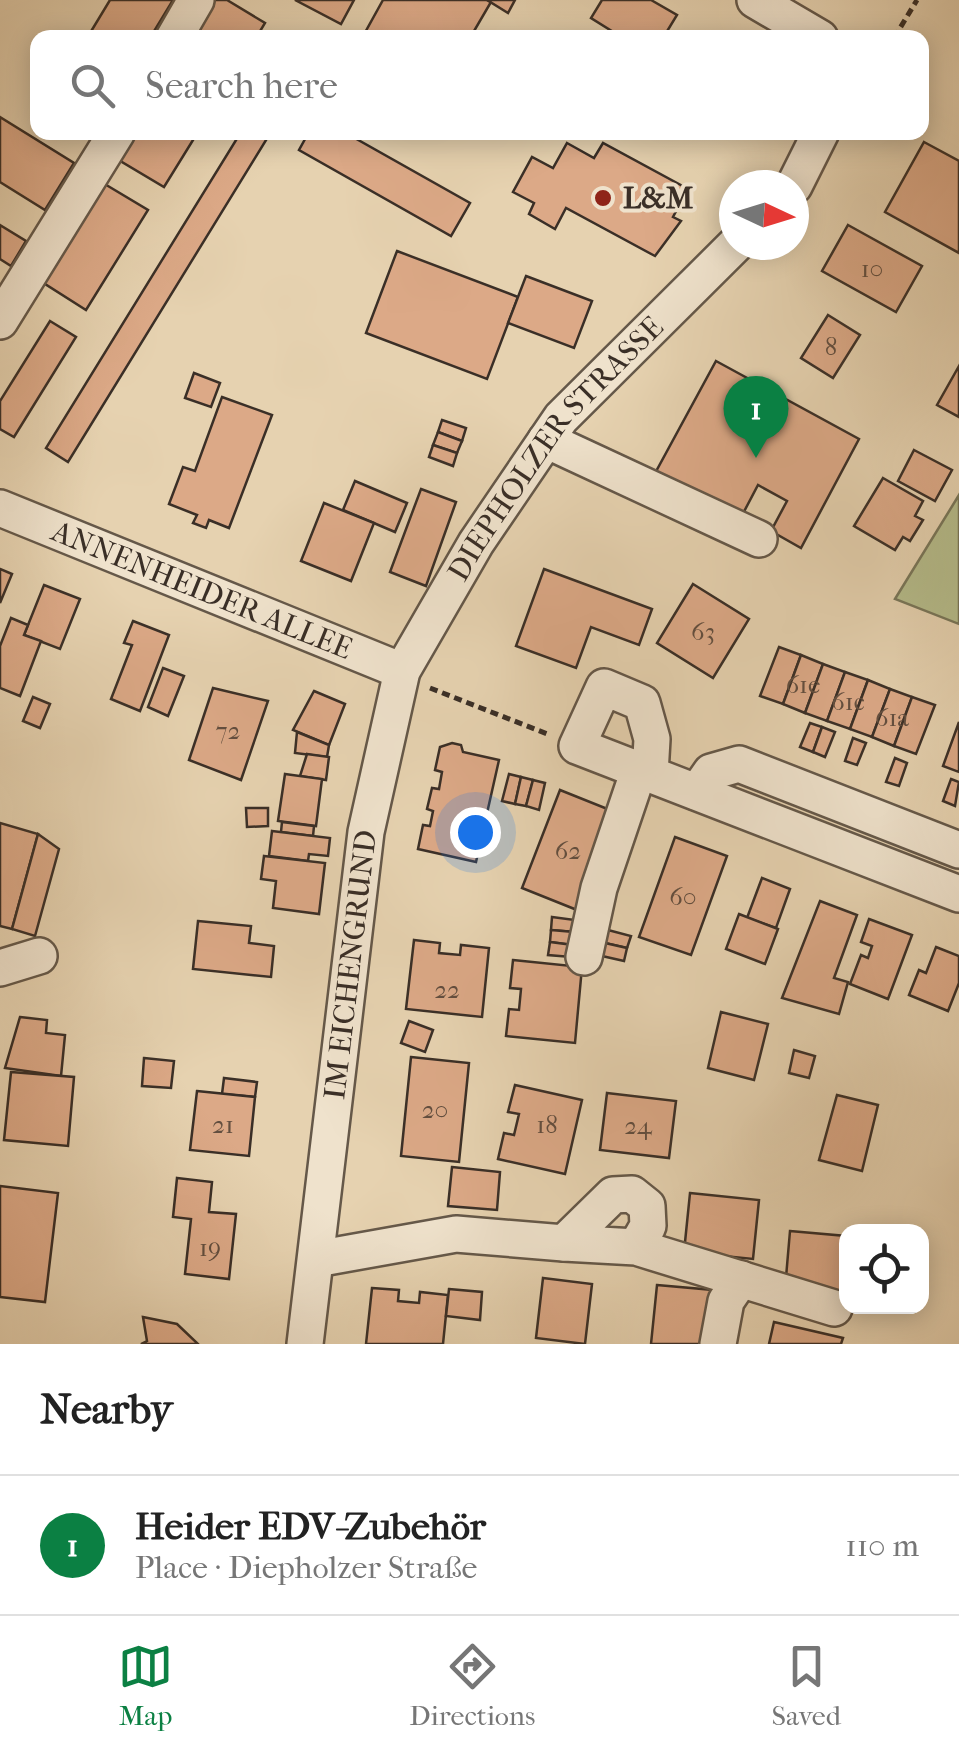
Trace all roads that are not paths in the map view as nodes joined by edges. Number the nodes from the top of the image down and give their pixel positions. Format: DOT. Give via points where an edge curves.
graph roads {
  1 [pos="196,0"];
  2 [pos="755,0"];
  3 [pos="179,30"];
  4 [pos="806,30"];
  5 [pos="112,140"];
  6 [pos="818,140"];
  7 [pos="802,170"];
  8 [pos="720,260"];
  9 [pos="0,321"];
  10 [pos="546,440"];
  11 [pos="0,508"];
  12 [pos="759,540"];
  13 [pos="402,671"];
  14 [pos="645,772"];
  15 [pos="697,792"];
  16 [pos="959,850"];
  17 [pos="959,894"];
  18 [pos="39,956"];
  19 [pos="584,957"];
  20 [pos="0,968"];
  21 [pos="564,1243"];
  22 [pos="636,1247"];
  23 [pos="316,1259"];
  24 [pos="742,1278"];
  25 [pos="834,1308"];
  26 [pos="305,1344"];
  27 [pos="718,1344"];
  1 -- 3 [label="street"];
  2 -- 4 [label="street"];
  5 -- 9 [label="street"];
  6 -- 7 [label="street"];
  8 -- 10 [label="street, DIEPHOLZER STRASSE"];
  10 -- 12 [label="street"];
  10 -- 13 [label="street, DIEPHOLZER STRASSE"];
  11 -- 13 [label="street, ANNENHEIDER ALLEE"];
  13 -- 23 [label="street, IM EICHENGRUND" via="366,832"];
  14 -- 14 [label="street" via="652,738 642,702 604,687 568,742"];
  14 -- 15 [label="street"];
  14 -- 19 [label="street" via="599,888"];
  15 -- 16 [label="street" via="711,772 739,764"];
  15 -- 17 [label="street"];
  18 -- 20 [label="street"];
  21 -- 22 [label="street"];
  21 -- 22 [label="street" via="614,1195 632,1194 647,1206 648,1226"];
  21 -- 23 [label="street" via="456,1234"];
  22 -- 24 [label="street"];
  23 -- 26 [label="street, IM EICHENGRUND"];
  24 -- 25 [label="street"];
  24 -- 27 [label="street" via="726,1301"];
}
